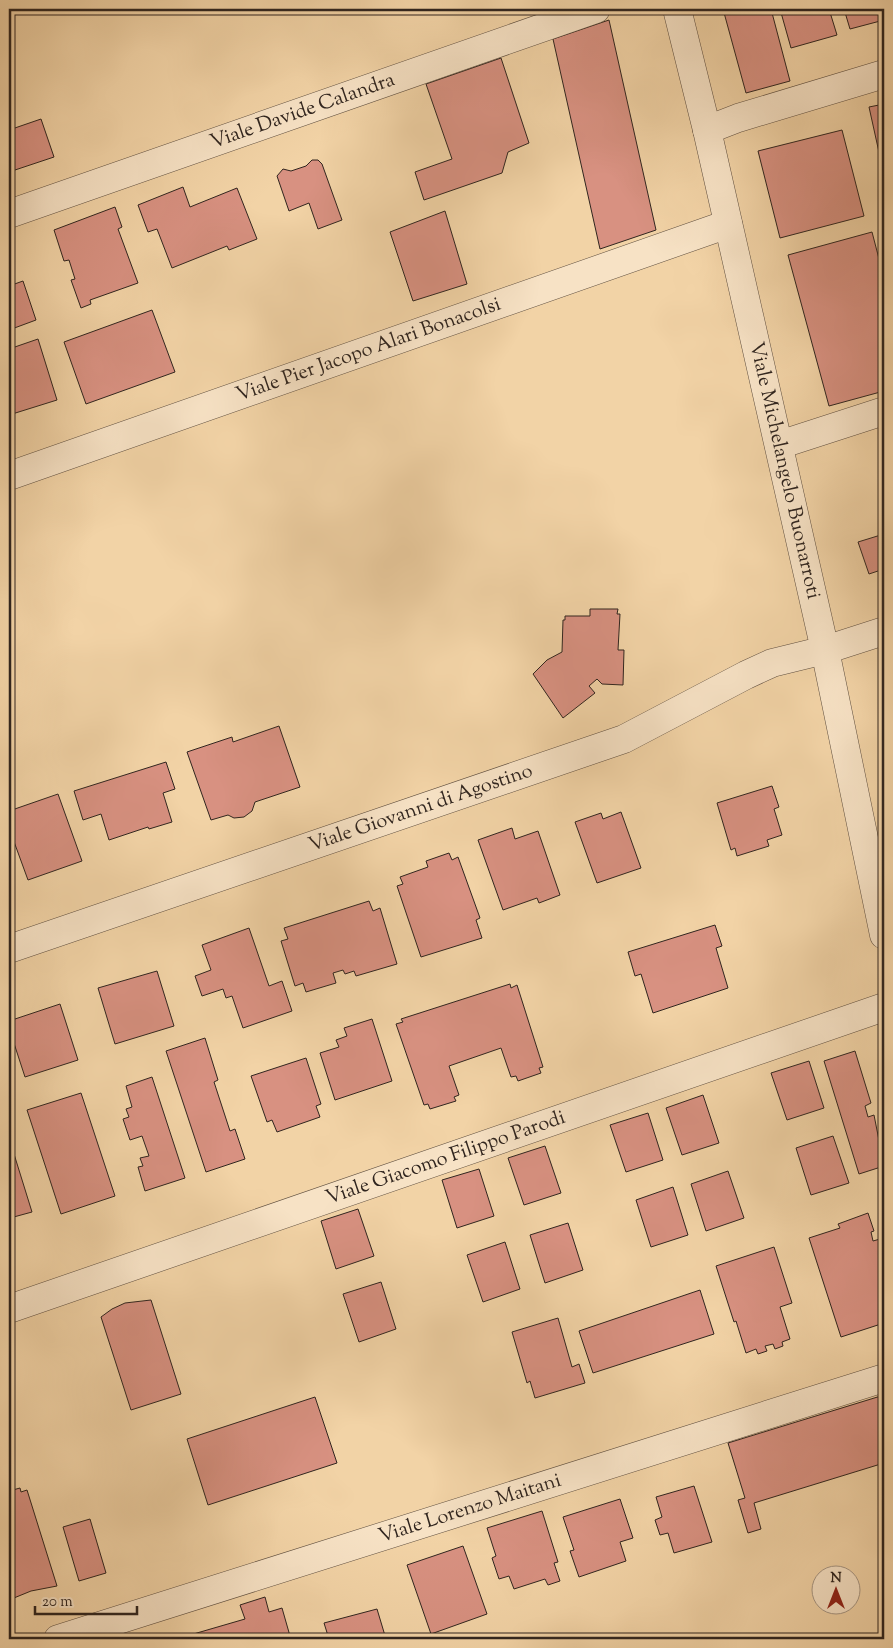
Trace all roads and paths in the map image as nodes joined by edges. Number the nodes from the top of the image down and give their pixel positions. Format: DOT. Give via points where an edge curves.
graph roads {
  1 [pos="596,9"];
  2 [pos="677,9"];
  3 [pos="884,74"];
  4 [pos="707,130"];
  5 [pos="9,214"];
  6 [pos="728,224"];
  7 [pos="884,411"];
  8 [pos="780,446"];
  9 [pos="9,476"];
  10 [pos="884,631"];
  11 [pos="825,650"];
  12 [pos="884,935"];
  13 [pos="9,949"];
  14 [pos="884,1007"];
  15 [pos="9,1309"];
  16 [pos="884,1378"];
  17 [pos="58,1639"];
  1 -- 5 [label="street, Viale Davide Calandra"];
  2 -- 4 [label="street, Viale Michelangelo Buonarroti"];
  3 -- 4 [label="street"];
  4 -- 6 [label="street, Viale Michelangelo Buonarroti"];
  6 -- 8 [label="street, Viale Michelangelo Buonarroti"];
  6 -- 9 [label="street, Viale Pier Jacopo Alari Bonacolsi"];
  7 -- 8 [label="street"];
  8 -- 11 [label="street, Viale Michelangelo Buonarroti"];
  10 -- 11 [label="street, Viale Giovanni di Agostino"];
  11 -- 12 [label="street, Viale Michelangelo Buonarroti"];
  11 -- 13 [label="street, Viale Giovanni di Agostino" via="772,663 624,739"];
  14 -- 15 [label="street, Viale Giacomo Filippo Parodi"];
  16 -- 17 [label="street, Viale Lorenzo Maitani"];
}
